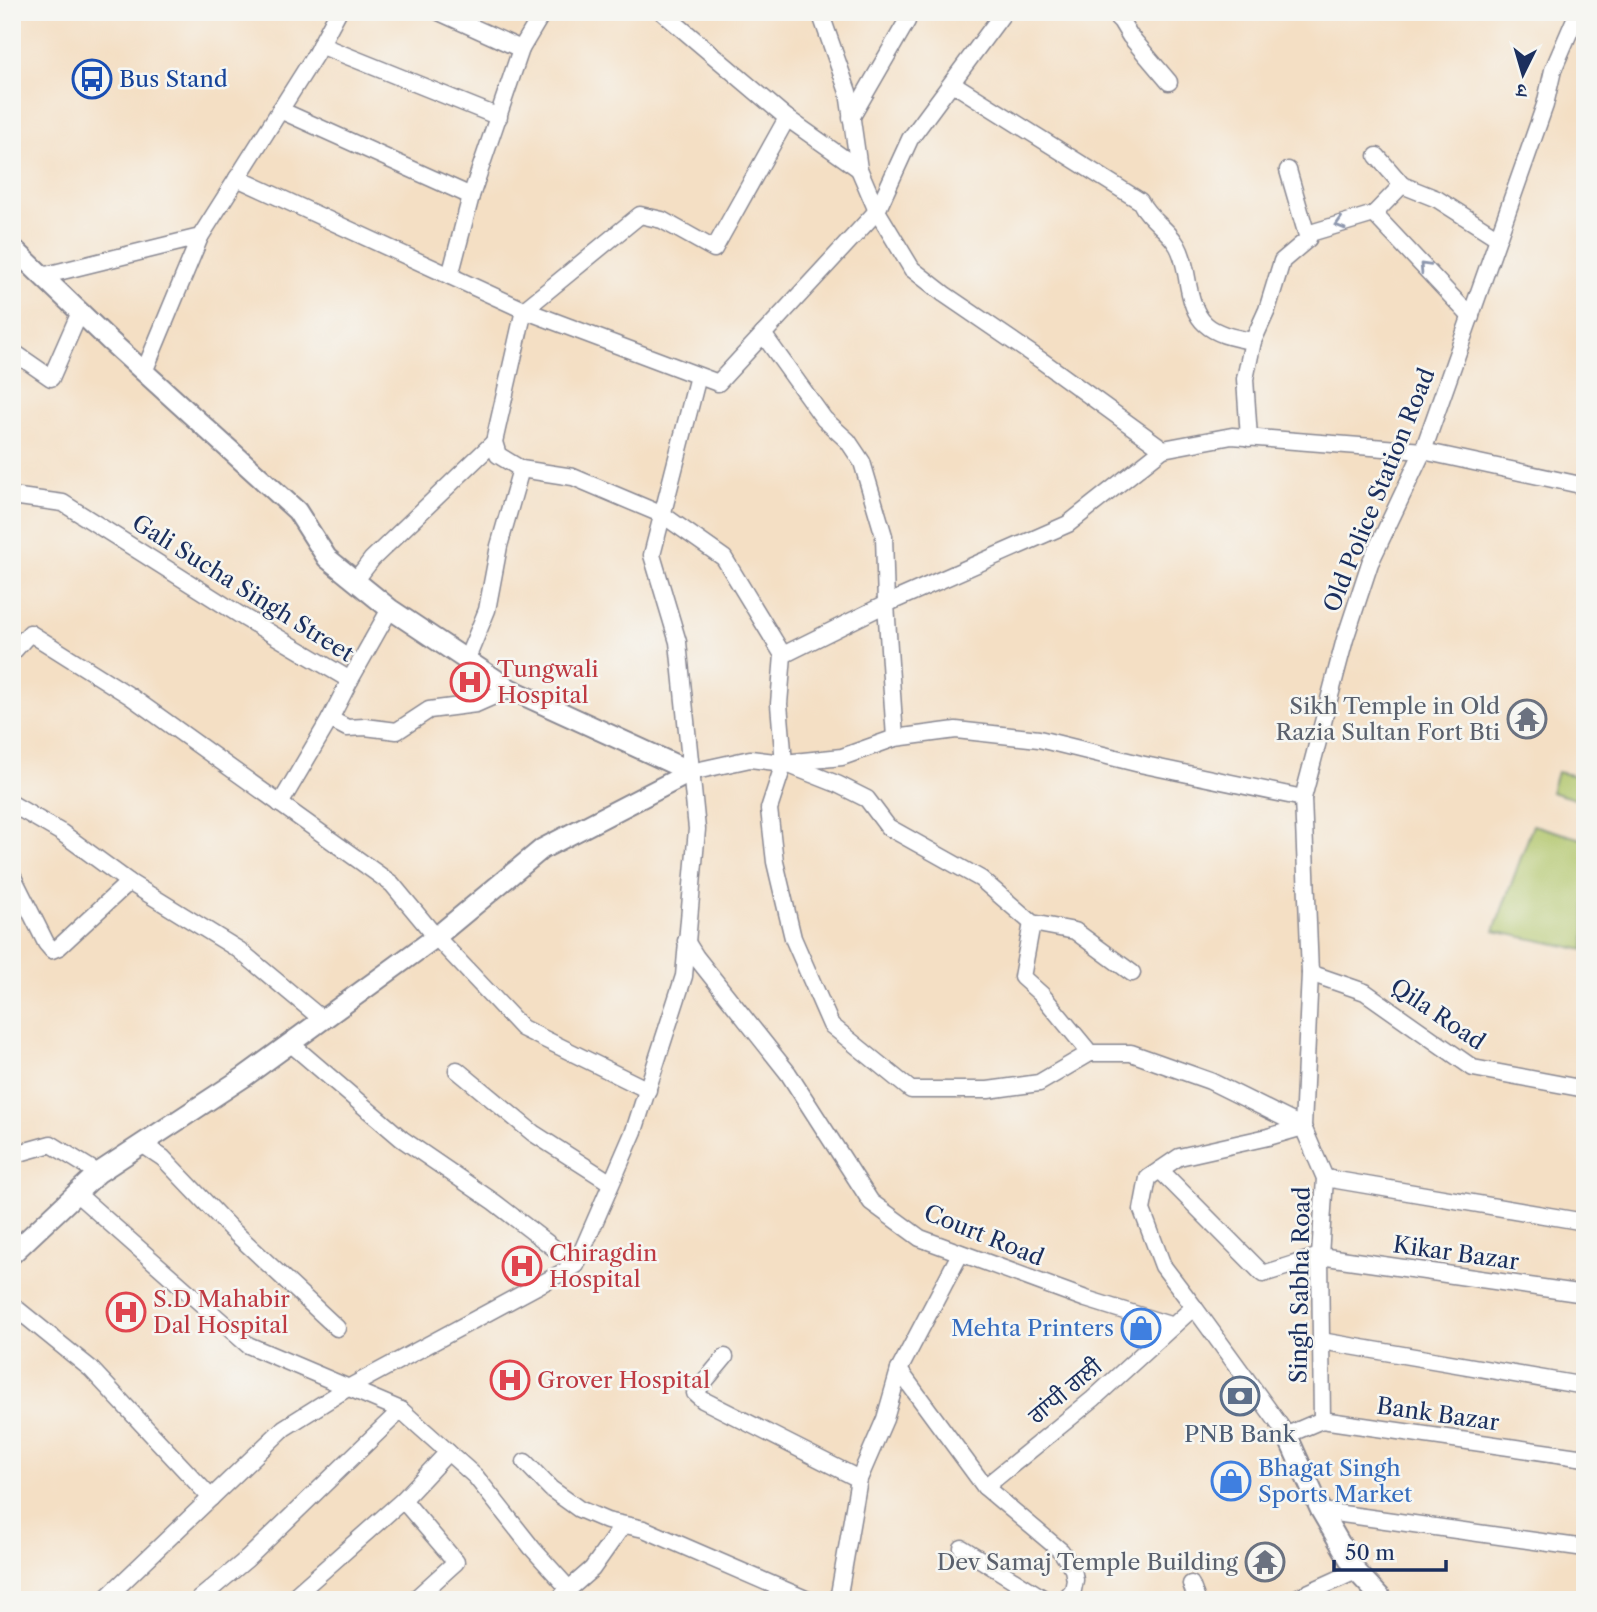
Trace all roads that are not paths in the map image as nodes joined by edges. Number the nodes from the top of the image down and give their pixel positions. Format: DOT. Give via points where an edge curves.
graph roads {
  1 [pos="338,12"];
  2 [pos="439,12"];
  3 [pos="543,12"];
  4 [pos="662,12"];
  5 [pos="820,12"];
  6 [pos="1004,12"];
  7 [pos="1111,12"];
  8 [pos="1578,12"];
  9 [pos="912,15"];
  10 [pos="320,45"];
  11 [pos="521,49"];
  12 [pos="1169,82"];
  13 [pos="952,83"];
  14 [pos="280,110"];
  15 [pos="499,117"];
  16 [pos="787,118"];
  17 [pos="852,118"];
  18 [pos="1377,156"];
  19 [pos="859,169"];
  20 [pos="1287,170"];
  21 [pos="237,178"];
  22 [pos="1402,185"];
  23 [pos="471,195"];
  24 [pos="877,211"];
  25 [pos="1374,214"];
  26 [pos="1307,234"];
  27 [pos="200,237"];
  28 [pos="1498,238"];
  29 [pos="12,247"];
  30 [pos="42,276"];
  31 [pos="450,276"];
  32 [pos="524,310"];
  33 [pos="80,312"];
  34 [pos="1471,317"];
  35 [pos="763,334"];
  36 [pos="1253,341"];
  37 [pos="12,351"];
  38 [pos="144,372"];
  39 [pos="698,376"];
  40 [pos="1249,438"];
  41 [pos="494,442"];
  42 [pos="1163,449"];
  43 [pos="1423,451"];
  44 [pos="521,469"];
  45 [pos="1585,486"];
  46 [pos="12,496"];
  47 [pos="663,515"];
  48 [pos="355,581"];
  49 [pos="886,604"];
  50 [pos="390,609"];
  51 [pos="12,653"];
  52 [pos="783,655"];
  53 [pos="466,660"];
  54 [pos="350,680"];
  55 [pos="510,688"];
  56 [pos="330,719"];
  57 [pos="895,738"];
  58 [pos="784,762"];
  59 [pos="691,772"];
  60 [pos="1303,798"];
  61 [pos="12,804"];
  62 [pos="280,804"];
  63 [pos="12,875"];
  64 [pos="129,881"];
  65 [pos="1032,923"];
  66 [pos="436,937"];
  67 [pos="686,941"];
  68 [pos="1132,973"];
  69 [pos="1310,973"];
  70 [pos="323,1020"];
  71 [pos="290,1043"];
  72 [pos="1090,1053"];
  73 [pos="457,1070"];
  74 [pos="1585,1089"];
  75 [pos="648,1090"];
  76 [pos="1303,1127"];
  77 [pos="142,1144"];
  78 [pos="12,1155"];
  79 [pos="1160,1170"];
  80 [pos="98,1173"];
  81 [pos="1325,1178"];
  82 [pos="611,1184"];
  83 [pos="76,1193"];
  84 [pos="1585,1222"];
  85 [pos="12,1254"];
  86 [pos="960,1254"];
  87 [pos="1320,1256"];
  88 [pos="576,1265"];
  89 [pos="1585,1294"];
  90 [pos="12,1305"];
  91 [pos="1194,1307"];
  92 [pos="1173,1326"];
  93 [pos="337,1328"];
  94 [pos="1321,1341"];
  95 [pos="724,1357"];
  96 [pos="899,1370"];
  97 [pos="1585,1386"];
  98 [pos="346,1389"];
  99 [pos="401,1410"];
  100 [pos="1322,1420"];
  101 [pos="1287,1434"];
  102 [pos="448,1452"];
  103 [pos="1585,1458"];
  104 [pos="525,1462"];
  105 [pos="859,1479"];
  106 [pos="985,1487"];
  107 [pos="211,1497"];
  108 [pos="403,1500"];
  109 [pos="1321,1511"];
  110 [pos="623,1525"];
  111 [pos="961,1548"];
  112 [pos="1585,1548"];
  113 [pos="1356,1571"];
  114 [pos="1191,1584"];
  115 [pos="564,1594"];
  116 [pos="112,1597"];
  117 [pos="198,1600"];
  118 [pos="290,1600"];
  119 [pos="414,1600"];
  120 [pos="808,1600"];
  121 [pos="838,1600"];
  122 [pos="1046,1600"];
  123 [pos="1064,1600"];
  124 [pos="1197,1600"];
  125 [pos="1292,1600"];
  126 [pos="1383,1600"];
  1 -- 10 [label="street"];
  2 -- 11 [label="street"];
  3 -- 11 [label="street"];
  4 -- 16 [label="street"];
  5 -- 17 [label="street" via="848,92"];
  6 -- 13 [label="street"];
  7 -- 12 [label="street"];
  8 -- 28 [label="street, Old Police Station Road" via="1553,70"];
  9 -- 17 [label="street"];
  10 -- 14 [label="street"];
  10 -- 15 [label="street"];
  11 -- 15 [label="street"];
  13 -- 24 [label="street" via="910,139"];
  13 -- 36 [label="street" via="1140,201 1176,242 1198,318 1225,337"];
  14 -- 21 [label="street"];
  14 -- 23 [label="street"];
  15 -- 23 [label="street"];
  16 -- 19 [label="street"];
  16 -- 32 [label="street" via="714,249 662,220 640,215"];
  17 -- 19 [label="street"];
  18 -- 22 [label="street"];
  19 -- 24 [label="street"];
  20 -- 26 [label="street"];
  21 -- 27 [label="street"];
  21 -- 31 [label="street"];
  22 -- 25 [label="street"];
  22 -- 28 [label="street" via="1437,199"];
  23 -- 31 [label="street"];
  24 -- 35 [label="street"];
  24 -- 42 [label="street" via="912,269"];
  25 -- 26 [label="street, one-way"];
  34 -- 25 [label="street, one-way"];
  26 -- 36 [label="street" via="1308,239 1282,261"];
  27 -- 30 [label="street"];
  27 -- 38 [label="street"];
  28 -- 34 [label="street, Old Police Station Road"];
  29 -- 30 [label="street"];
  30 -- 33 [label="street"];
  31 -- 32 [label="street"];
  32 -- 39 [label="street"];
  32 -- 41 [label="street"];
  33 -- 37 [label="street" via="51,378"];
  33 -- 38 [label="street"];
  34 -- 43 [label="street, Old Police Station Road"];
  35 -- 39 [label="street" via="718,383"];
  35 -- 49 [label="street" via="824,419 862,462 884,537"];
  36 -- 40 [label="street" via="1245,379"];
  38 -- 48 [label="street" via="297,511 327,558"];
  39 -- 47 [label="street"];
  40 -- 42 [label="street" via="1232,436"];
  40 -- 43 [label="street"];
  41 -- 44 [label="street" via="498,455"];
  41 -- 48 [label="street" via="372,559"];
  42 -- 49 [label="street" via="1068,524"];
  43 -- 45 [label="street"];
  43 -- 60 [label="street, Old Police Station Road" via="1370,563"];
  44 -- 47 [label="street" via="573,477"];
  44 -- 53 [label="street" via="487,610"];
  46 -- 54 [label="street, Gali Sucha Singh Street" via="63,503"];
  47 -- 52 [label="street" via="724,558"];
  47 -- 59 [label="street" via="652,555 678,642"];
  48 -- 50 [label="street"];
  49 -- 52 [label="street"];
  49 -- 57 [label="street"];
  50 -- 53 [label="street"];
  50 -- 54 [label="street"];
  51 -- 62 [label="street" via="30,633 130,696"];
  52 -- 58 [label="street" via="779,704"];
  53 -- 55 [label="street"];
  54 -- 56 [label="street, Gali Sucha Singh Street"];
  55 -- 56 [label="street" via="476,704 429,710 397,731 347,728"];
  55 -- 59 [label="street"];
  56 -- 62 [label="street, Gali Sucha Singh Street"];
  57 -- 58 [label="street" via="842,757"];
  57 -- 60 [label="street" via="956,730 1039,739"];
  58 -- 59 [label="street" via="750,759"];
  58 -- 65 [label="street" via="867,799 888,827 981,879"];
  58 -- 72 [label="street" via="769,809 775,862 793,938 831,1025 911,1090 988,1090 1039,1083"];
  59 -- 66 [label="street" via="542,849"];
  59 -- 67 [label="street" via="697,829"];
  60 -- 69 [label="street, Old Police Station Road"];
  61 -- 64 [label="street"];
  62 -- 66 [label="street" via="392,884"];
  63 -- 64 [label="street" via="52,950"];
  64 -- 70 [label="street" via="239,950"];
  65 -- 68 [label="street" via="1075,931"];
  65 -- 72 [label="street" via="1022,977"];
  66 -- 70 [label="street"];
  66 -- 75 [label="street" via="522,1028"];
  67 -- 75 [label="street" via="684,976"];
  67 -- 86 [label="street, Court Road" via="788,1073 872,1202 920,1238"];
  69 -- 74 [label="street, Qila Road" via="1365,992 1473,1068"];
  69 -- 76 [label="street, Old Police Station Road"];
  70 -- 71 [label="street"];
  71 -- 77 [label="street"];
  71 -- 88 [label="street" via="402,1139"];
  72 -- 76 [label="street" via="1131,1053 1210,1081"];
  73 -- 82 [label="street" via="533,1133"];
  75 -- 82 [label="street"];
  76 -- 79 [label="street" via="1179,1157"];
  76 -- 81 [label="street, Singh Sabha Road"];
  77 -- 80 [label="street"];
  77 -- 93 [label="street" via="163,1158"];
  78 -- 80 [label="street" via="51,1144"];
  79 -- 87 [label="street" via="1263,1274"];
  79 -- 91 [label="street" via="1148,1178 1142,1210 1163,1266"];
  80 -- 83 [label="street"];
  81 -- 84 [label="street"];
  81 -- 87 [label="street, Singh Sabha Road"];
  82 -- 88 [label="street"];
  83 -- 85 [label="street"];
  83 -- 98 [label="street" via="248,1345"];
  86 -- 92 [label="street, Court Road"];
  86 -- 96 [label="street"];
  87 -- 89 [label="street, Kikar Bazar"];
  87 -- 94 [label="street, Singh Sabha Road"];
  88 -- 98 [label="street"];
  90 -- 107 [label="street" via="91,1369"];
  91 -- 92 [label="street"];
  91 -- 101 [label="street"];
  92 -- 106 [label="street, ਗਾਂਧੀ ਗਲੀ"];
  94 -- 97 [label="street"];
  94 -- 100 [label="street, Singh Sabha Road"];
  95 -- 105 [label="street" via="695,1393"];
  96 -- 105 [label="street" via="885,1419"];
  96 -- 106 [label="street"];
  98 -- 99 [label="street"];
  98 -- 107 [label="street" via="284,1428"];
  99 -- 102 [label="street"];
  99 -- 117 [label="street" via="247,1559"];
  100 -- 101 [label="street"];
  100 -- 103 [label="street, Bank Bazar"];
  101 -- 109 [label="street"];
  102 -- 108 [label="street"];
  102 -- 115 [label="street" via="476,1477"];
  104 -- 110 [label="street" via="551,1489 579,1508"];
  105 -- 121 [label="street"];
  106 -- 123 [label="street" via="1061,1551 1075,1580"];
  107 -- 116 [label="street"];
  108 -- 118 [label="street"];
  108 -- 119 [label="street" via="456,1562"];
  109 -- 112 [label="street"];
  109 -- 113 [label="street"];
  110 -- 115 [label="street" via="592,1569"];
  110 -- 120 [label="street" via="644,1529"];
  111 -- 122 [label="street"];
  113 -- 125 [label="street"];
  113 -- 126 [label="street"];
  114 -- 124 [label="street"];
}
